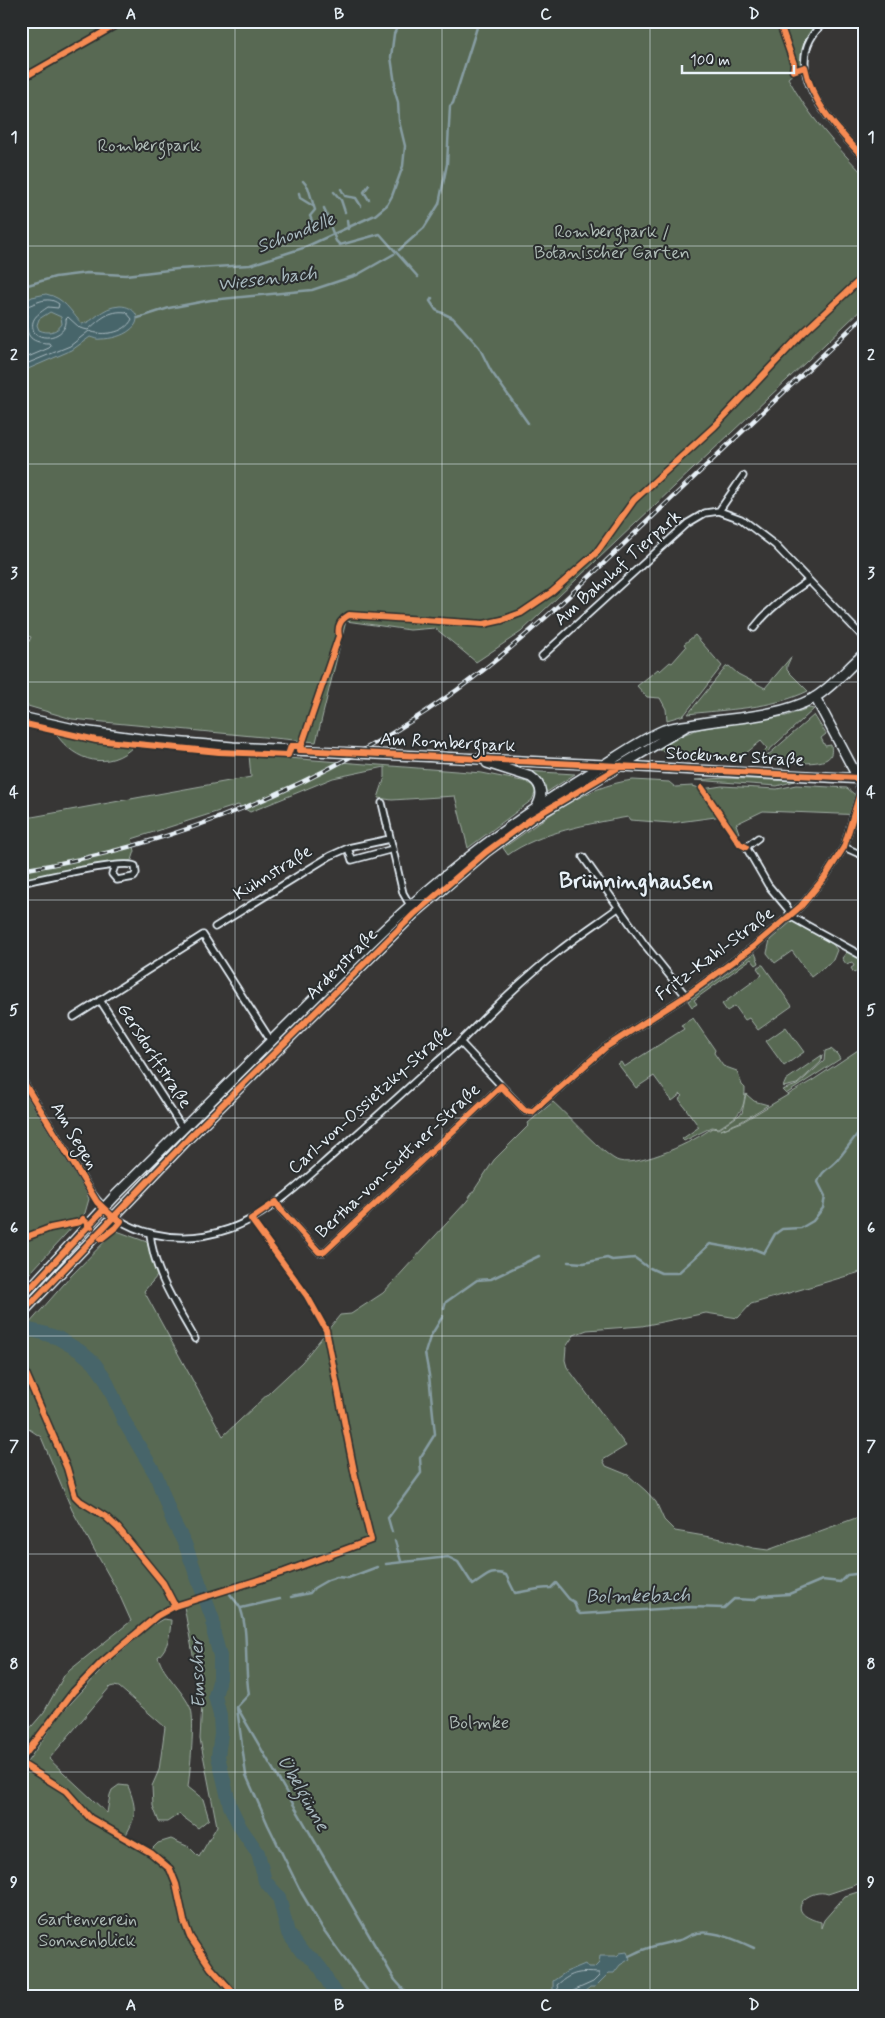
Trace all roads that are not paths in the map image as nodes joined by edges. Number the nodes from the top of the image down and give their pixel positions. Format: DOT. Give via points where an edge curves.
graph roads {
  1 [pos="826,21"];
  2 [pos="864,158"];
  3 [pos="743,476"];
  4 [pos="720,511"];
  5 [pos="808,581"];
  6 [pos="754,628"];
  7 [pos="864,638"];
  8 [pos="864,654"];
  9 [pos="542,656"];
  10 [pos="815,697"];
  11 [pos="21,716"];
  12 [pos="688,725"];
  13 [pos="477,760"];
  14 [pos="604,765"];
  15 [pos="620,766"];
  16 [pos="861,778"];
  17 [pos="382,803"];
  18 [pos="535,809"];
  19 [pos="390,838"];
  20 [pos="758,838"];
  21 [pos="844,847"];
  22 [pos="348,848"];
  23 [pos="393,849"];
  24 [pos="864,856"];
  25 [pos="582,857"];
  26 [pos="115,866"];
  27 [pos="21,883"];
  28 [pos="413,908"];
  29 [pos="618,908"];
  30 [pos="790,916"];
  31 [pos="215,927"];
  32 [pos="864,957"];
  33 [pos="686,996"];
  34 [pos="100,1000"];
  35 [pos="74,1017"];
  36 [pos="271,1041"];
  37 [pos="460,1042"];
  38 [pos="21,1078"];
  39 [pos="501,1086"];
  40 [pos="183,1129"];
  41 [pos="276,1202"];
  42 [pos="104,1209"];
  43 [pos="112,1217"];
  44 [pos="150,1234"];
  45 [pos="21,1298"];
  46 [pos="21,1314"];
  47 [pos="194,1339"];
  1 -- 2 [label="street" via="808,46 806,74 815,98"];
  3 -- 4 [label="street"];
  4 -- 5 [label="street" via="741,519 760,532 794,563"];
  4 -- 9 [label="street, Am Bahnhof Tierpark" via="706,513 688,522"];
  5 -- 6 [label="street" via="774,604"];
  5 -- 7 [label="street"];
  8 -- 10 [label="main road, Ardeystraße"];
  10 -- 12 [label="main road, Ardeystraße" via="779,711"];
  10 -- 16 [label="main road"];
  11 -- 13 [label="main road, Am Rombergpark" via="83,731 148,740"];
  12 -- 14 [label="main road, Ardeystraße" via="665,730"];
  12 -- 15 [label="main road, Ardeystraße"];
  13 -- 14 [label="main road, Am Rombergpark"];
  13 -- 18 [label="main road" via="536,780 541,792"];
  14 -- 15 [label="main road, Stockumer Straße"];
  14 -- 18 [label="main road, Ardeystraße"];
  15 -- 16 [label="main road, Stockumer Straße"];
  15 -- 28 [label="main road, Ardeystraße" via="531,819"];
  16 -- 21 [label="street, Fritz-Kahl-Straße" via="860,793"];
  17 -- 19 [label="street"];
  18 -- 28 [label="main road, Ardeystraße" via="482,847"];
  19 -- 22 [label="street, Kühnstraße"];
  19 -- 23 [label="street"];
  20 -- 30 [label="street" via="746,847"];
  21 -- 24 [label="street"];
  21 -- 30 [label="street, Fritz-Kahl-Straße" via="819,885"];
  22 -- 23 [label="street" via="352,860"];
  22 -- 31 [label="street, Kühnstraße" via="309,867"];
  23 -- 28 [label="street" via="403,893"];
  25 -- 29 [label="street"];
  26 -- 27 [label="street"];
  28 -- 36 [label="main road, Ardeystraße"];
  28 -- 43 [label="main road, Ardeystraße"];
  29 -- 33 [label="street"];
  29 -- 37 [label="street, Carl-von-Ossietzky-Straße" via="559,950"];
  30 -- 32 [label="street"];
  30 -- 33 [label="street, Fritz-Kahl-Straße"];
  33 -- 39 [label="street, Fritz-Kahl-Straße" via="606,1047 532,1112 525,1111"];
  34 -- 35 [label="street, Gersdorffstraße"];
  34 -- 36 [label="street, Gersdorffstraße" via="203,935"];
  34 -- 40 [label="street, Gersdorffstraße"];
  36 -- 40 [label="main road, Ardeystraße"];
  37 -- 39 [label="street"];
  37 -- 41 [label="street, Carl-von-Ossietzky-Straße"];
  38 -- 42 [label="street, Am Segen"];
  39 -- 41 [label="street, Bertha-von-Suttner-Straße" via="324,1252 319,1252"];
  40 -- 42 [label="main road, Ardeystraße"];
  41 -- 44 [label="street, Carl-von-Ossietzky-Straße" via="230,1229 180,1237"];
  42 -- 43 [label="street"];
  42 -- 45 [label="main road, Ardeystraße"];
  43 -- 44 [label="street, Carl-von-Ossietzky-Straße"];
  43 -- 46 [label="main road, Ardeystraße"];
  44 -- 47 [label="street" via="158,1271"];
}
